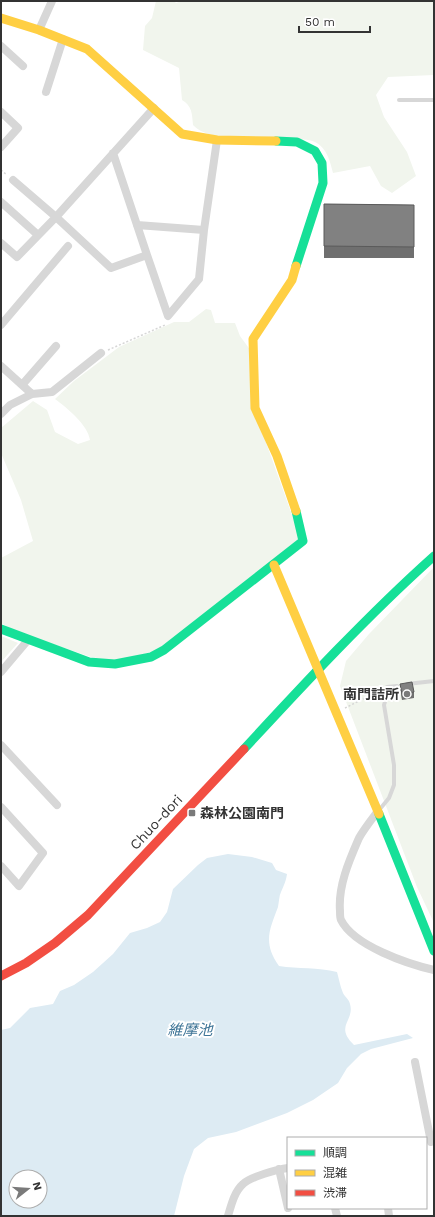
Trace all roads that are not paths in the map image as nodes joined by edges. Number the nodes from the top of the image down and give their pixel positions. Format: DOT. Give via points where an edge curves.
graph roads {
  1 [pos="52,1"];
  2 [pos="1,18"];
  3 [pos="39,30"];
  4 [pos="63,39"];
  5 [pos="1,46"];
  6 [pos="23,66"];
  7 [pos="46,92"];
  8 [pos="399,100"];
  9 [pos="434,100"];
  10 [pos="154,108"];
  11 [pos="1,112"];
  12 [pos="217,140"];
  13 [pos="1,147"];
  14 [pos="114,153"];
  15 [pos="13,180"];
  16 [pos="1,202"];
  17 [pos="56,217"];
  18 [pos="137,225"];
  19 [pos="204,230"];
  20 [pos="38,235"];
  21 [pos="1,243"];
  22 [pos="68,246"];
  23 [pos="147,255"];
  24 [pos="1,325"];
  25 [pos="56,346"];
  26 [pos="101,353"];
  27 [pos="1,366"];
  28 [pos="22,385"];
  29 [pos="32,394"];
  30 [pos="1,414"];
  31 [pos="434,556"];
  32 [pos="274,565"];
  33 [pos="1,629"];
  34 [pos="28,640"];
  35 [pos="318,670"];
  36 [pos="1,672"];
  37 [pos="434,681"];
  38 [pos="397,686"];
  39 [pos="387,687"];
  40 [pos="1,745"];
  41 [pos="57,805"];
  42 [pos="1,807"];
  43 [pos="378,810"];
  44 [pos="1,866"];
  45 [pos="434,951"];
  46 [pos="434,970"];
  47 [pos="1,976"];
  48 [pos="415,1062"];
  49 [pos="430,1142"];
  50 [pos="287,1168"];
  51 [pos="279,1169"];
  52 [pos="287,1204"];
  53 [pos="228,1216"];
  1 -- 3 [label="street"];
  2 -- 3 [label="street"];
  3 -- 4 [label="street"];
  4 -- 7 [label="street"];
  4 -- 10 [label="street" via="87,49"];
  5 -- 6 [label="street"];
  8 -- 9 [label="lane"];
  10 -- 12 [label="street" via="182,134"];
  10 -- 14 [label="street"];
  11 -- 13 [label="street" via="18,128"];
  12 -- 19 [label="street"];
  12 -- 32 [label="street" via="297,142 316,151 322,163 323,183 292,280 253,340 255,408 280,464 299,518 303,541"];
  14 -- 17 [label="street"];
  14 -- 18 [label="street"];
  15 -- 17 [label="street"];
  16 -- 20 [label="street"];
  17 -- 20 [label="street"];
  17 -- 23 [label="street" via="111,268"];
  18 -- 19 [label="street"];
  18 -- 23 [label="street"];
  19 -- 23 [label="street" via="199,279 168,316"];
  20 -- 21 [label="street" via="17,257"];
  22 -- 24 [label="street"];
  25 -- 28 [label="street"];
  26 -- 29 [label="street" via="52,392"];
  27 -- 28 [label="street"];
  28 -- 29 [label="street"];
  29 -- 30 [label="street" via="10,405"];
  31 -- 35 [label="street, Chuo-dori"];
  32 -- 34 [label="street" via="164,650 151,657 115,664 89,662"];
  32 -- 35 [label="street"];
  33 -- 34 [label="street"];
  34 -- 36 [label="street"];
  35 -- 43 [label="street"];
  35 -- 47 [label="street, Chuo-dori" via="88,915 55,943"];
  37 -- 38 [label="lane"];
  38 -- 39 [label="lane"];
  38 -- 43 [label="lane" via="387,695 384,705 394,765 394,785 389,798"];
  40 -- 41 [label="street"];
  42 -- 44 [label="street" via="43,854 19,886"];
  43 -- 45 [label="street"];
  43 -- 46 [label="street" via="359,838 345,872 339,903 341,920 350,932 364,942 392,957"];
  48 -- 49 [label="street"];
  50 -- 51 [label="street"];
  51 -- 52 [label="street"];
  51 -- 53 [label="street" via="243,1184 235,1195"];
}
